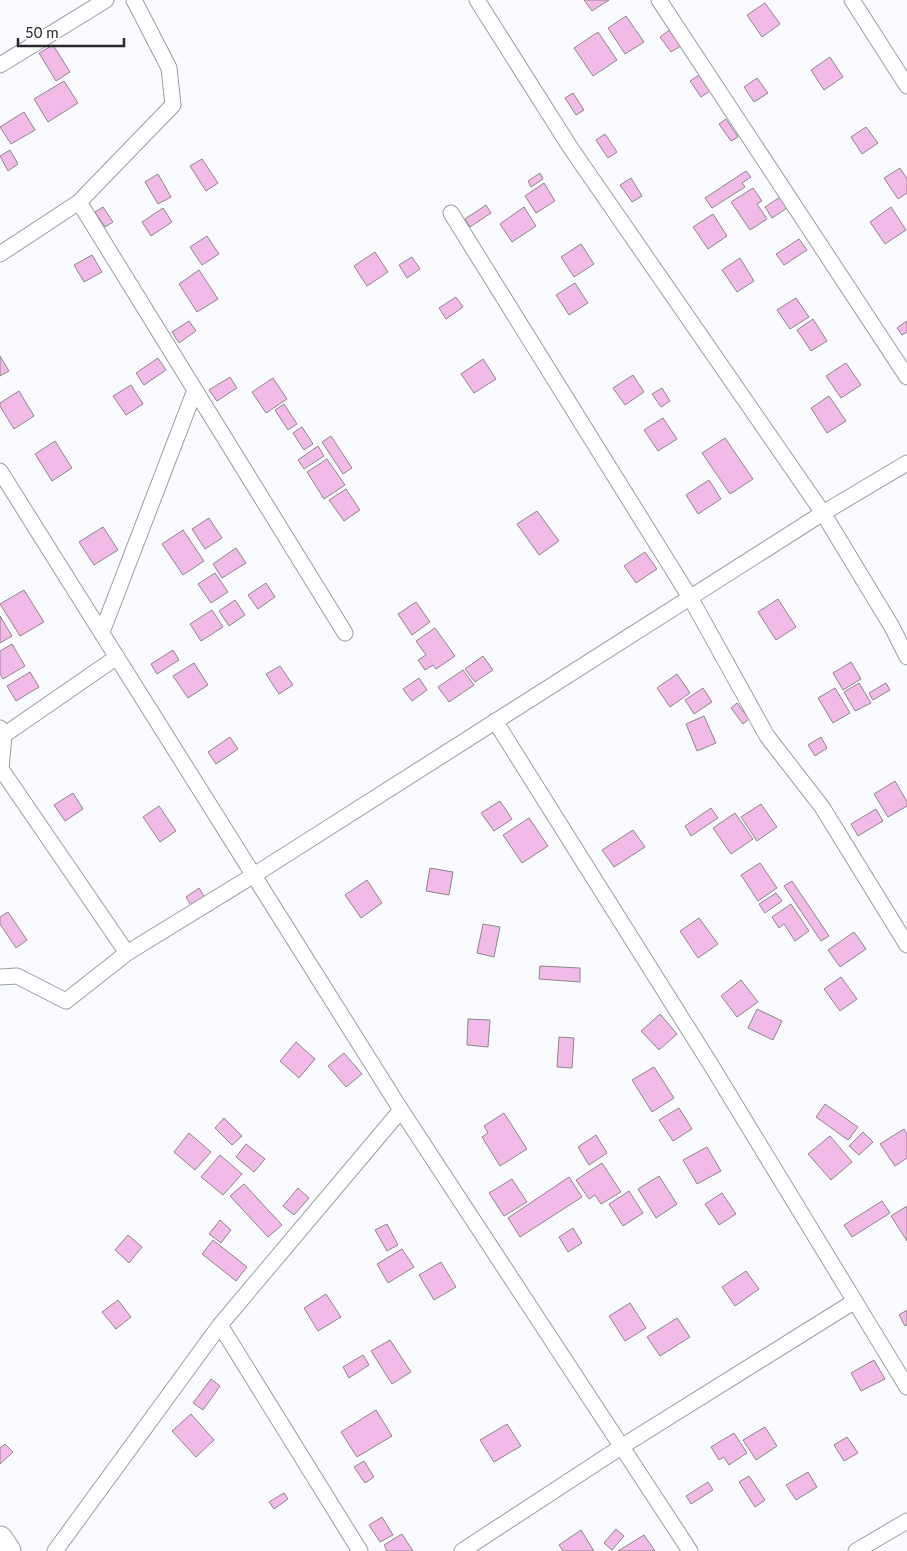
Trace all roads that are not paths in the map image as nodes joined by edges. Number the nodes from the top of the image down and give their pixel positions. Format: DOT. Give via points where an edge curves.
graph roads {
  1 [pos="106,0"];
  2 [pos="134,0"];
  3 [pos="477,0"];
  4 [pos="660,0"];
  5 [pos="852,0"];
  6 [pos="0,65"];
  7 [pos="907,86"];
  8 [pos="79,202"];
  9 [pos="451,213"];
  10 [pos="0,254"];
  11 [pos="907,377"];
  12 [pos="195,390"];
  13 [pos="907,463"];
  14 [pos="0,471"];
  15 [pos="823,513"];
  16 [pos="691,598"];
  17 [pos="102,632"];
  18 [pos="345,633"];
  19 [pos="117,657"];
  20 [pos="907,657"];
  21 [pos="494,721"];
  22 [pos="2,732"];
  23 [pos="254,875"];
  24 [pos="907,945"];
  25 [pos="127,953"];
  26 [pos="0,978"];
  27 [pos="401,1110"];
  28 [pos="855,1301"];
  29 [pos="220,1325"];
  30 [pos="907,1387"];
  31 [pos="621,1447"];
  32 [pos="907,1521"];
  33 [pos="0,1539"];
  34 [pos="8,1551"];
  35 [pos="55,1551"];
  36 [pos="360,1551"];
  37 [pos="462,1551"];
  38 [pos="690,1551"];
  39 [pos="856,1551"];
  1 -- 6 [label="street"];
  2 -- 8 [label="street" via="169,68 173,106"];
  3 -- 15 [label="street" via="570,147"];
  4 -- 11 [label="street"];
  5 -- 7 [label="street"];
  8 -- 10 [label="street"];
  8 -- 12 [label="street"];
  9 -- 16 [label="street"];
  12 -- 17 [label="street"];
  12 -- 18 [label="street"];
  13 -- 15 [label="street"];
  14 -- 17 [label="street"];
  15 -- 16 [label="street"];
  15 -- 20 [label="street" via="892,626"];
  16 -- 21 [label="street"];
  16 -- 24 [label="street" via="768,736 822,807"];
  17 -- 19 [label="street"];
  19 -- 22 [label="street"];
  19 -- 23 [label="street"];
  21 -- 23 [label="street"];
  21 -- 28 [label="street"];
  22 -- 25 [label="street" via="1,769"];
  23 -- 25 [label="street"];
  23 -- 27 [label="street"];
  25 -- 26 [label="street" via="66,1001 17,976"];
  27 -- 29 [label="street"];
  27 -- 31 [label="street"];
  28 -- 30 [label="street"];
  28 -- 31 [label="street"];
  29 -- 35 [label="street"];
  29 -- 36 [label="street"];
  31 -- 37 [label="street"];
  31 -- 38 [label="street"];
  32 -- 39 [label="street"];
  33 -- 34 [label="highway"];
}
